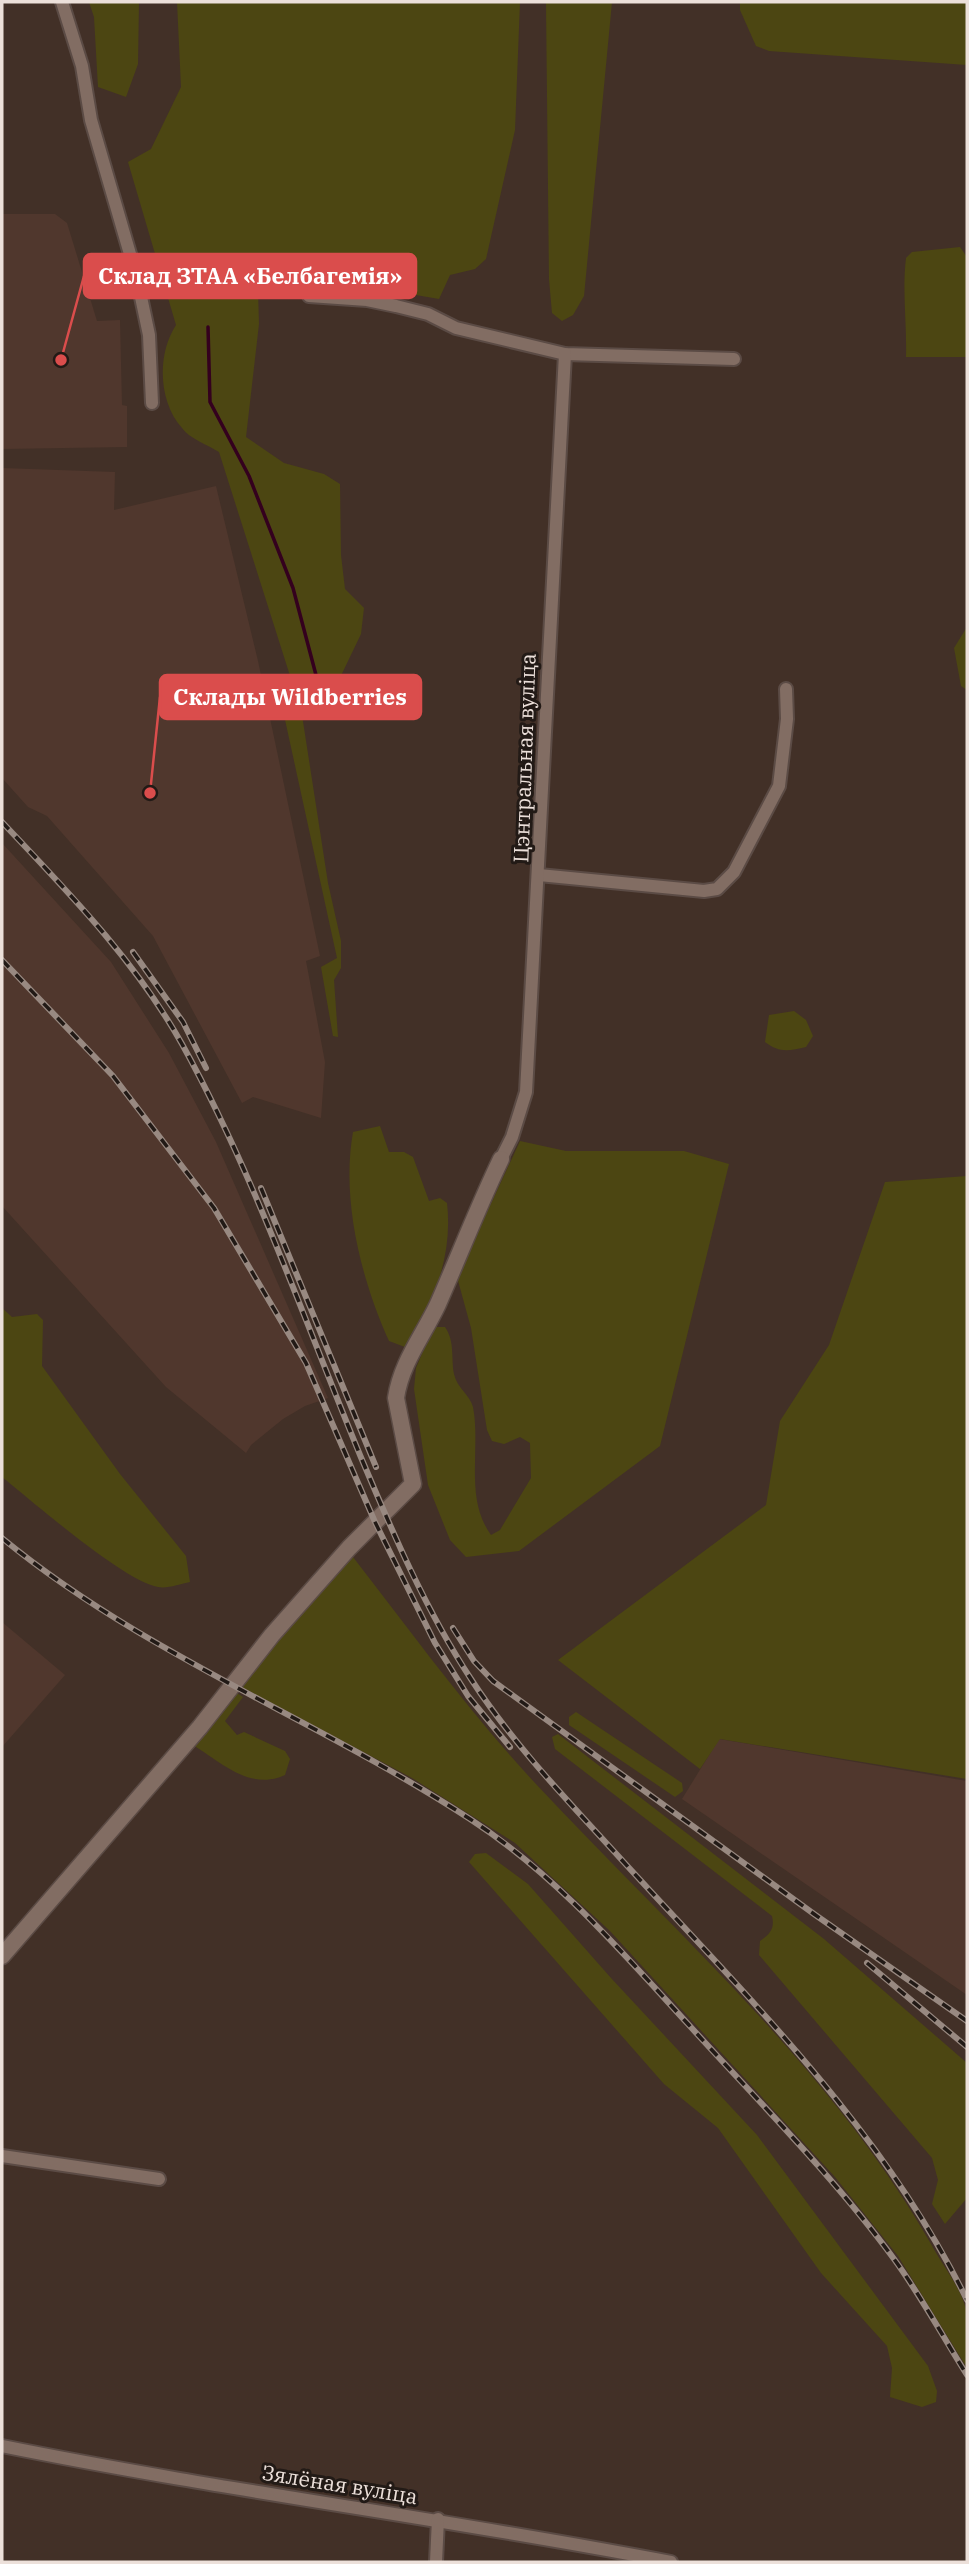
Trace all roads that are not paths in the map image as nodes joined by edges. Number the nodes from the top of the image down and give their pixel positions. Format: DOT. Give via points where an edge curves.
graph roads {
  1 [pos="62,2"];
  2 [pos="309,296"];
  3 [pos="565,354"];
  4 [pos="734,359"];
  5 [pos="152,403"];
  6 [pos="786,689"];
  7 [pos="539,875"];
  8 [pos="501,1159"];
  9 [pos="2,1956"];
  10 [pos="2,2156"];
  11 [pos="159,2179"];
  12 [pos="2,2446"];
  13 [pos="438,2519"];
  14 [pos="436,2562"];
  15 [pos="671,2562"];
  1 -- 5 [label="street" via="137,278 149,335"];
  2 -- 3 [label="street" via="396,306 428,314 456,328"];
  3 -- 4 [label="street"];
  3 -- 7 [label="street, Цэнтральная вуліца"];
  6 -- 7 [label="street" via="779,786 734,872 717,889"];
  7 -- 8 [label="street, Цэнтральная вуліца" via="526,1092"];
  8 -- 9 [label="street" via="398,1386 396,1398 413,1484 272,1635 200,1727"];
  10 -- 11 [label="street"];
  12 -- 13 [label="street, Зялёная вуліца" via="155,2476"];
  13 -- 14 [label="street"];
  13 -- 15 [label="street, Зялёная вуліца"];
}
